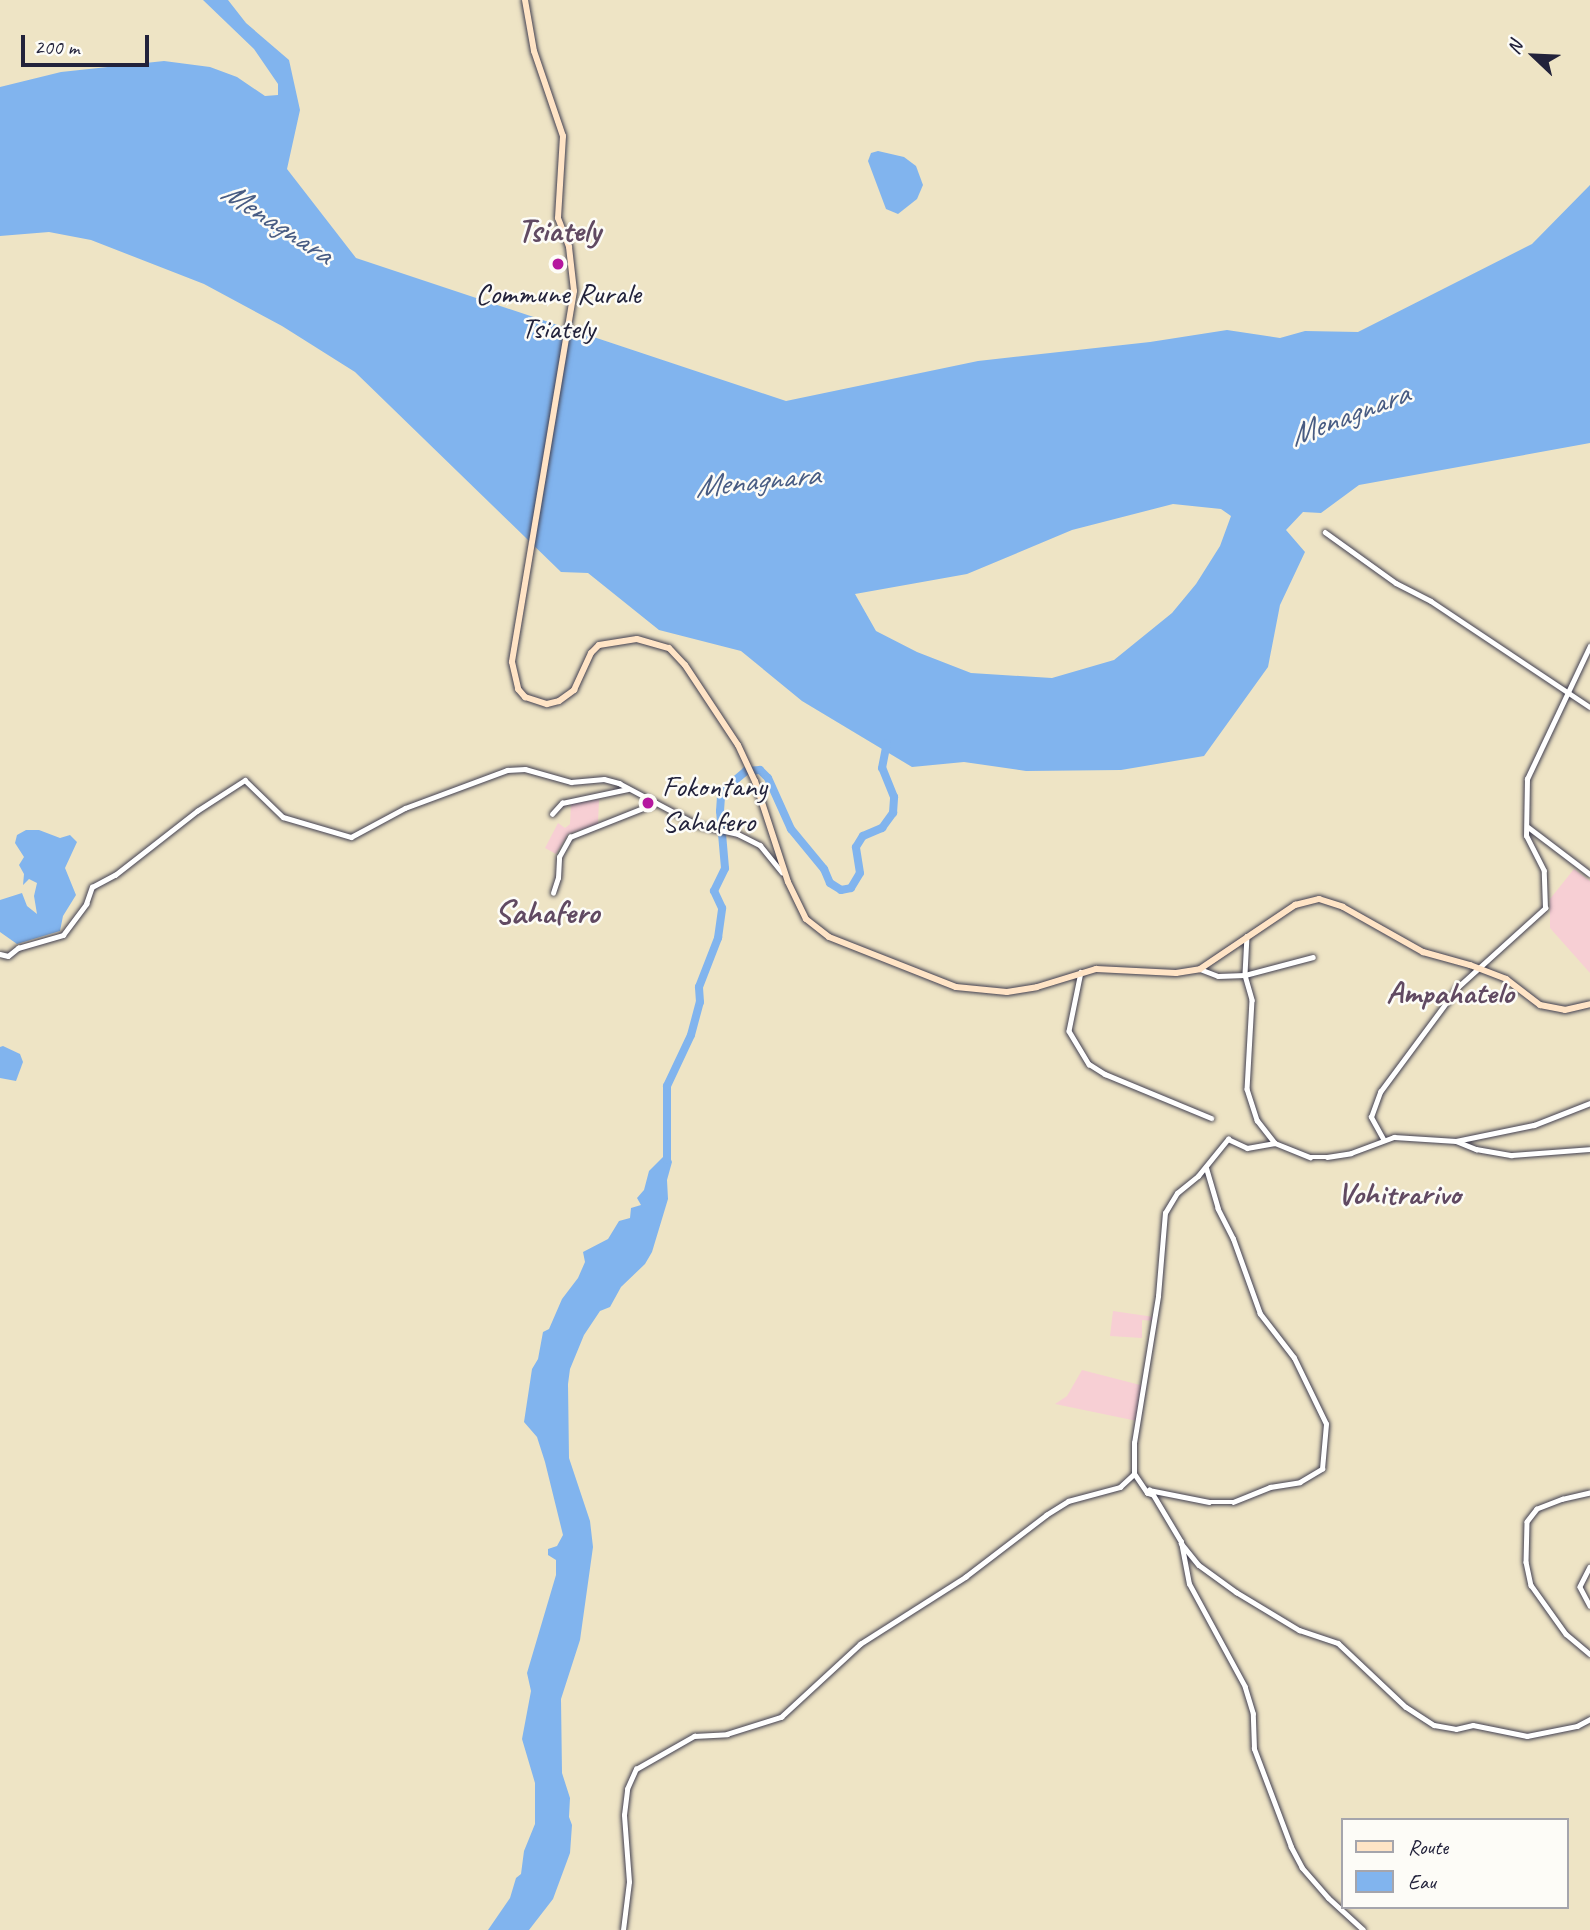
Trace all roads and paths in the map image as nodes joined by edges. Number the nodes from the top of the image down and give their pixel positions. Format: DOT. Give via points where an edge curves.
graph roads {
  1 [pos="525,0"];
  2 [pos="1325,532"];
  3 [pos="1590,646"];
  4 [pos="1566,691"];
  5 [pos="1590,707"];
  6 [pos="630,788"];
  7 [pos="656,803"];
  8 [pos="552,814"];
  9 [pos="1528,827"];
  10 [pos="1590,874"];
  11 [pos="789,882"];
  12 [pos="553,893"];
  13 [pos="1247,935"];
  14 [pos="0,954"];
  15 [pos="1313,957"];
  16 [pos="1480,968"];
  17 [pos="1200,969"];
  18 [pos="1081,972"];
  19 [pos="1245,975"];
  20 [pos="1590,1004"];
  21 [pos="1590,1103"];
  22 [pos="1211,1118"];
  23 [pos="1383,1139"];
  24 [pos="1456,1141"];
  25 [pos="1275,1143"];
  26 [pos="1590,1149"];
  27 [pos="1206,1168"];
  28 [pos="1134,1474"];
  29 [pos="1147,1493"];
  30 [pos="1590,1493"];
  31 [pos="1181,1542"];
  32 [pos="1590,1567"];
  33 [pos="1590,1606"];
  34 [pos="1590,1645"];
  35 [pos="1590,1654"];
  36 [pos="1590,1720"];
  37 [pos="623,1930"];
  38 [pos="1363,1930"];
  1 -- 11 [label="main road" via="534,51 563,136 558,218 569,247 574,291 512,662 518,689 534,702 547,705 574,690 599,645 636,639 669,648 738,745"];
  2 -- 4 [label="street"];
  3 -- 4 [label="street"];
  4 -- 5 [label="street"];
  4 -- 9 [label="street" via="1527,779"];
  6 -- 7 [label="street"];
  6 -- 8 [label="street" via="562,803"];
  6 -- 14 [label="street" via="604,779 571,782 524,769 507,770 405,808 351,837 283,817 245,780 92,887 86,904 63,935 18,948 8,956"];
  7 -- 11 [label="street" via="698,825 760,845"];
  7 -- 12 [label="street" via="570,837 558,857"];
  9 -- 10 [label="street"];
  9 -- 16 [label="street" via="1528,842 1545,871 1545,908"];
  11 -- 18 [label="main road" via="806,919 829,937 956,987 1007,992"];
  13 -- 16 [label="main road" via="1294,905 1319,899 1343,907 1423,952"];
  13 -- 17 [label="main road"];
  13 -- 19 [label="street"];
  15 -- 19 [label="street"];
  16 -- 20 [label="main road" via="1514,984 1541,1005 1565,1010"];
  16 -- 23 [label="street" via="1458,987 1380,1092 1371,1117"];
  17 -- 18 [label="main road"];
  17 -- 19 [label="street" via="1218,976"];
  18 -- 22 [label="street" via="1069,1031 1089,1064"];
  19 -- 25 [label="street" via="1252,1000 1247,1089 1257,1120"];
  21 -- 24 [label="street" via="1534,1125"];
  23 -- 24 [label="street"];
  23 -- 25 [label="street" via="1351,1153 1327,1157 1310,1157"];
  24 -- 26 [label="street" via="1511,1155"];
  25 -- 27 [label="street" via="1247,1148 1228,1139"];
  27 -- 28 [label="street" via="1177,1193 1166,1213 1157,1309 1134,1443"];
  27 -- 29 [label="street" via="1260,1314 1294,1358 1326,1424 1322,1469 1300,1482 1233,1502"];
  28 -- 29 [label="street"];
  28 -- 37 [label="street" via="1120,1487 1068,1501 1046,1515 965,1577 860,1644 781,1717 727,1734 694,1736 636,1769 627,1788 624,1815 629,1882"];
  29 -- 31 [label="street" via="1153,1495"];
  30 -- 35 [label="street" via="1537,1509 1527,1522 1526,1562 1531,1585 1566,1634"];
  31 -- 36 [label="street" via="1199,1565 1236,1592 1299,1630 1338,1643 1406,1707 1434,1725 1456,1729 1473,1725 1527,1735"];
  31 -- 38 [label="street" via="1189,1584 1245,1687 1254,1714 1254,1749 1281,1826 1302,1868"];
  32 -- 33 [label="street" via="1580,1587"];
  34 -- 35 [label="street"];
}
